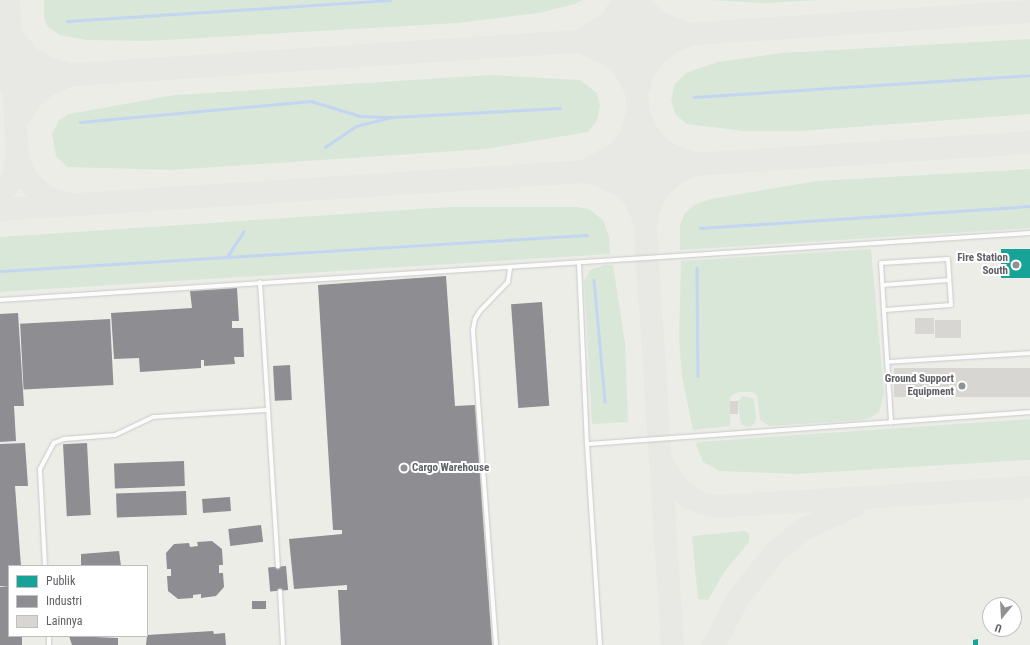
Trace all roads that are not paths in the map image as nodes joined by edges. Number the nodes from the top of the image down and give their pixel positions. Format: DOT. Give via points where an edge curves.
graph roads {
  1 [pos="1030,233"];
  2 [pos="579,263"];
  3 [pos="510,266"];
  4 [pos="949,280"];
  5 [pos="260,282"];
  6 [pos="883,285"];
  7 [pos="0,300"];
  8 [pos="885,310"];
  9 [pos="1030,353"];
  10 [pos="887,362"];
  11 [pos="268,410"];
  12 [pos="1030,412"];
  13 [pos="891,423"];
  14 [pos="587,444"];
  15 [pos="45,565"];
  16 [pos="278,566"];
  17 [pos="280,591"];
  18 [pos="283,645"];
  19 [pos="496,645"];
  20 [pos="600,645"];
  1 -- 2 [label="lane"];
  2 -- 3 [label="lane"];
  2 -- 14 [label="lane"];
  3 -- 5 [label="lane"];
  3 -- 19 [label="lane" via="508,282 480,311 475,319 474,330"];
  4 -- 6 [label="lane"];
  4 -- 6 [label="lane" via="948,259 888,263 881,264"];
  4 -- 8 [label="lane" via="951,305"];
  5 -- 7 [label="lane"];
  5 -- 11 [label="lane"];
  6 -- 8 [label="lane"];
  8 -- 10 [label="lane"];
  9 -- 10 [label="lane"];
  10 -- 13 [label="lane"];
  11 -- 15 [label="lane" via="153,417 115,435 64,439 54,443 40,469"];
  11 -- 16 [label="lane"];
  12 -- 13 [label="lane"];
  13 -- 14 [label="lane"];
  14 -- 20 [label="lane"];
  17 -- 18 [label="lane"];
}
